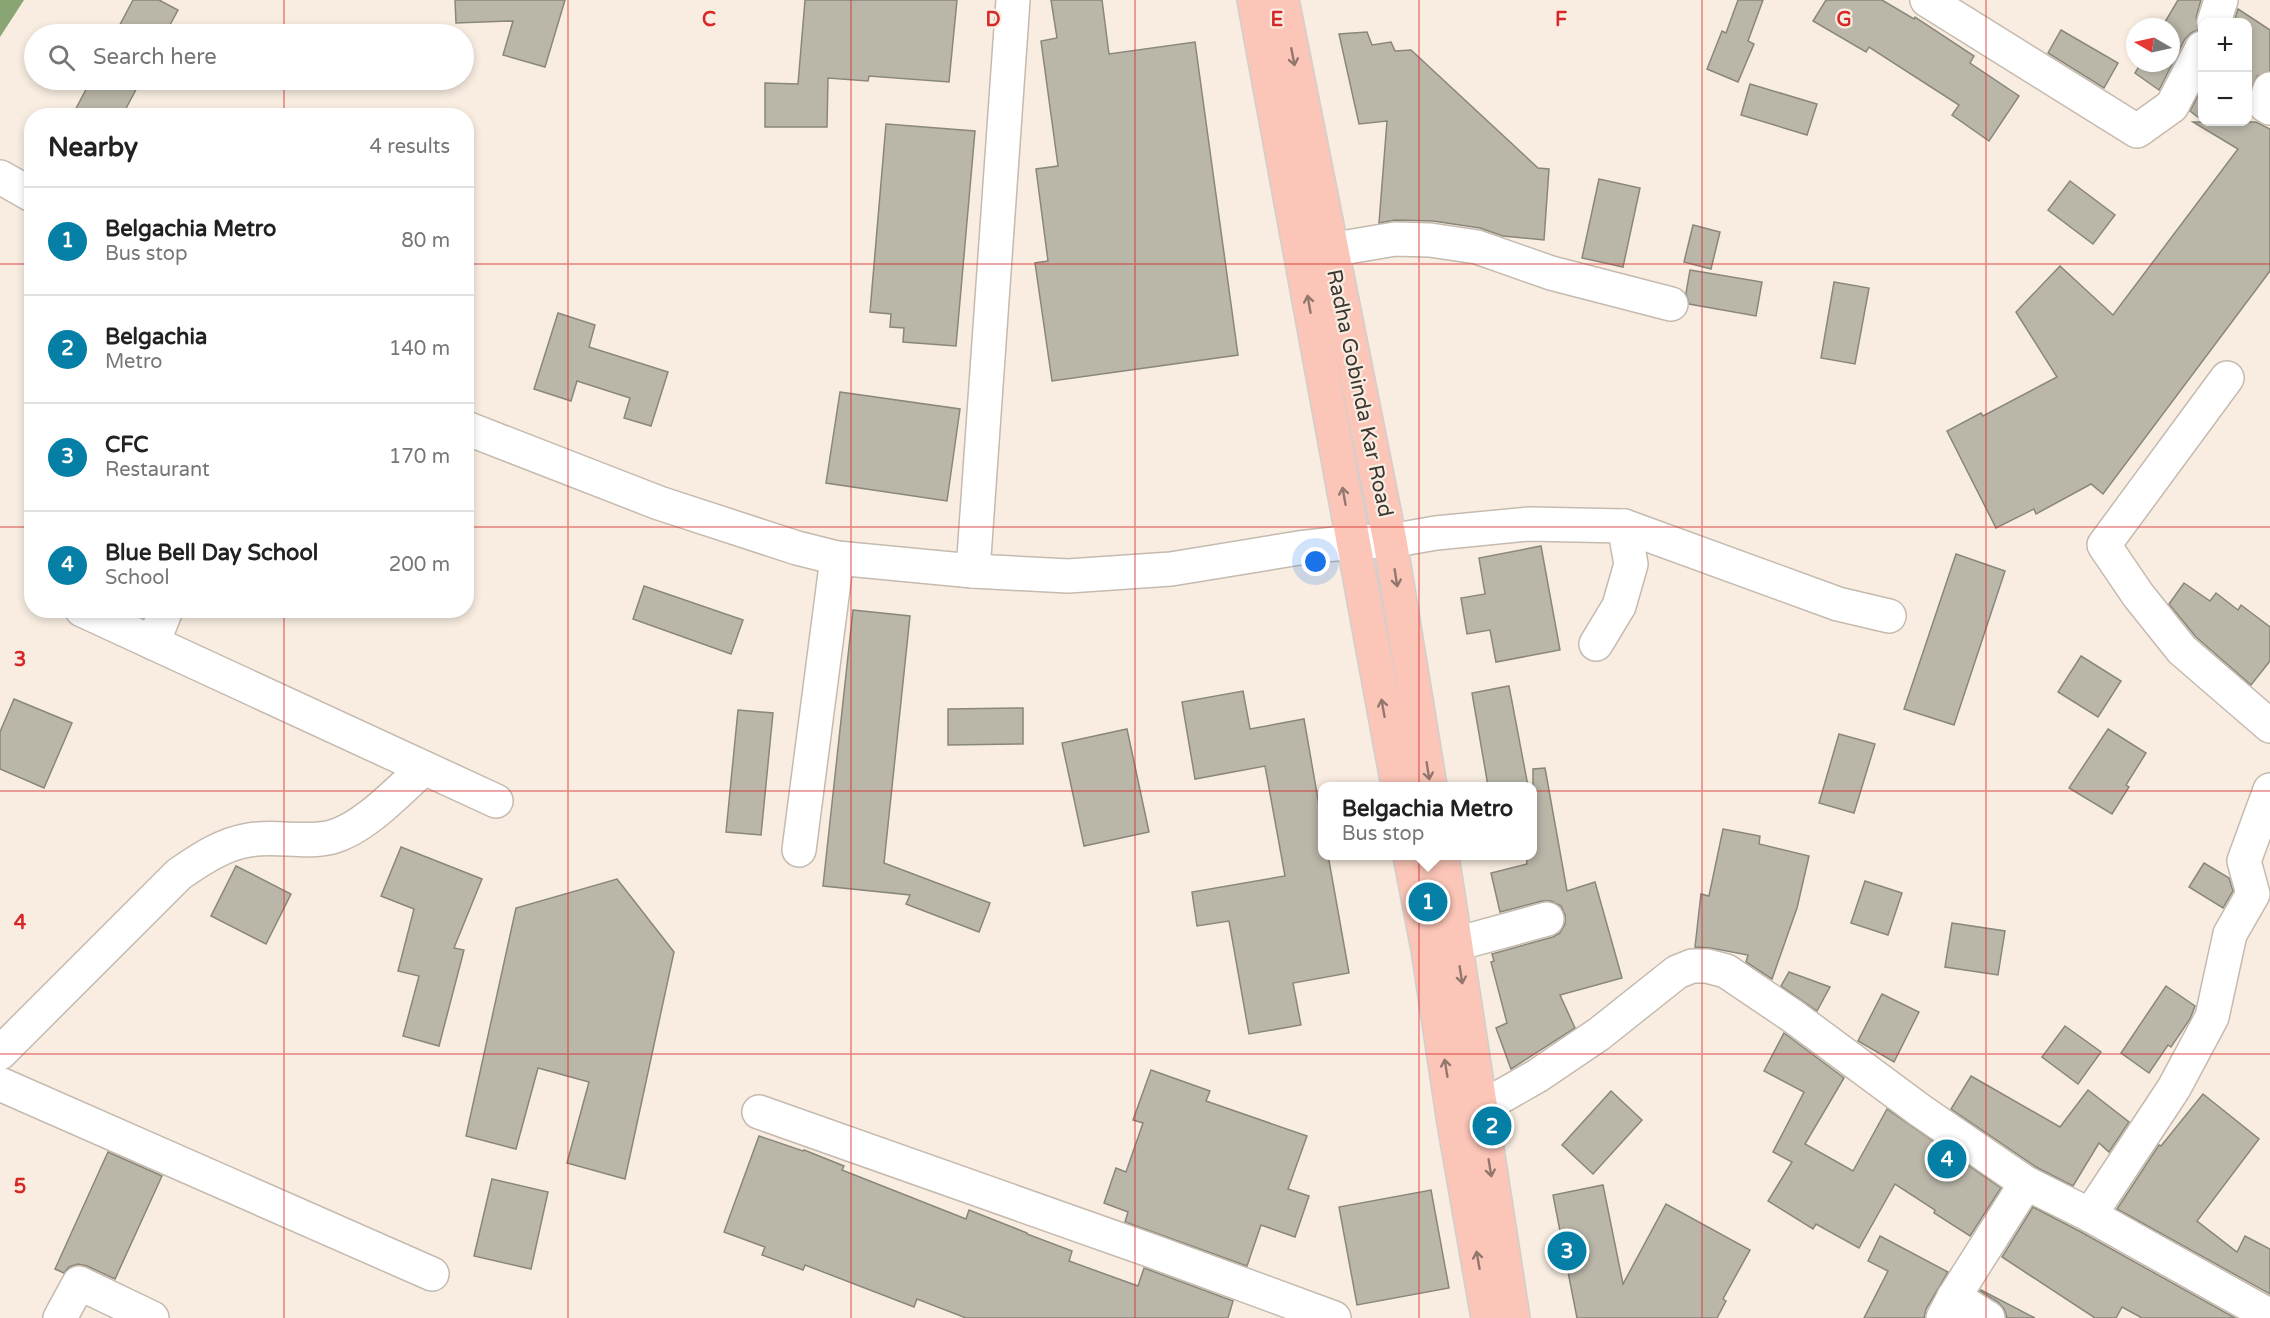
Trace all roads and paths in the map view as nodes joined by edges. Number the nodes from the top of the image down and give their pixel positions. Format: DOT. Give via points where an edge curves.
graph roads {
  1 [pos="1013,0"];
  2 [pos="1254,0"];
  3 [pos="1282,0"];
  4 [pos="1927,0"];
  5 [pos="2221,0"];
  6 [pos="2215,18"];
  7 [pos="2198,56"];
  8 [pos="2270,89"];
  9 [pos="2270,108"];
  10 [pos="0,177"];
  11 [pos="24,190"];
  12 [pos="1330,250"];
  13 [pos="1671,304"];
  14 [pos="2228,378"];
  15 [pos="474,431"];
  16 [pos="1624,526"];
  17 [pos="1390,541"];
  18 [pos="1352,542"];
  19 [pos="837,558"];
  20 [pos="973,571"];
  21 [pos="1889,616"];
  22 [pos="99,618"];
  23 [pos="163,618"];
  24 [pos="153,643"];
  25 [pos="1596,644"];
  26 [pos="2270,726"];
  27 [pos="424,768"];
  28 [pos="1397,782"];
  29 [pos="1429,782"];
  30 [pos="2270,790"];
  31 [pos="496,801"];
  32 [pos="799,850"];
  33 [pos="1411,860"];
  34 [pos="1443,860"];
  35 [pos="1547,919"];
  36 [pos="1456,944"];
  37 [pos="0,1053"];
  38 [pos="0,1084"];
  39 [pos="759,1112"];
  40 [pos="1467,1115"];
  41 [pos="2026,1183"];
  42 [pos="2090,1215"];
  43 [pos="432,1274"];
  44 [pos="1948,1308"];
  45 [pos="2270,1316"];
  46 [pos="60,1318"];
  47 [pos="152,1318"];
  48 [pos="1334,1318"];
  49 [pos="1488,1318"];
  50 [pos="1513,1318"];
  51 [pos="1988,1318"];
  1 -- 20 [label="street"];
  18 -- 2 [label="main road, one-way"];
  3 -- 12 [label="main road, Radha Gobinda Kar Road, one-way"];
  4 -- 7 [label="street" via="2137,131 2172,106"];
  5 -- 6 [label="street"];
  8 -- 9 [label="street" via="2265,105"];
  10 -- 11 [label="street"];
  12 -- 13 [label="street" via="1395,239 1430,240 1477,248 1551,273"];
  12 -- 17 [label="main road, Radha Gobinda Kar Road"];
  14 -- 26 [label="street" via="2104,545 2182,650"];
  15 -- 19 [label="street" via="659,503"];
  16 -- 17 [label="street" via="1529,524"];
  16 -- 21 [label="street" via="1838,604"];
  16 -- 25 [label="street" via="1631,564 1619,606"];
  17 -- 18 [label="street"];
  17 -- 29 [label="main road, Radha Gobinda Kar Road, one-way"];
  18 -- 20 [label="street" via="1114,573 1068,576"];
  28 -- 18 [label="main road, one-way"];
  19 -- 20 [label="street"];
  19 -- 32 [label="street"];
  22 -- 24 [label="street"];
  23 -- 24 [label="street"];
  24 -- 27 [label="street"];
  27 -- 31 [label="street"];
  27 -- 37 [label="street" via="366,819 334,836 249,840 208,854 179,874"];
  30 -- 42 [label="street" via="2244,861 2253,894 2230,934 2212,1017 2174,1088"];
  40 -- 33 [label="main road, one-way"];
  34 -- 36 [label="main road"];
  35 -- 36 [label="street"];
  36 -- 40 [label="main road, one-way"];
  38 -- 43 [label="street"];
  39 -- 48 [label="street"];
  40 -- 41 [label="street" via="1537,1076 1599,1034 1677,972 1707,966 1726,971 1794,1017"];
  49 -- 40 [label="main road, one-way"];
  40 -- 50 [label="main road, one-way"];
  41 -- 42 [label="street"];
  41 -- 44 [label="street"];
  42 -- 45 [label="street"];
  44 -- 51 [label="street"];
  46 -- 47 [label="street" via="79,1283"];
}
